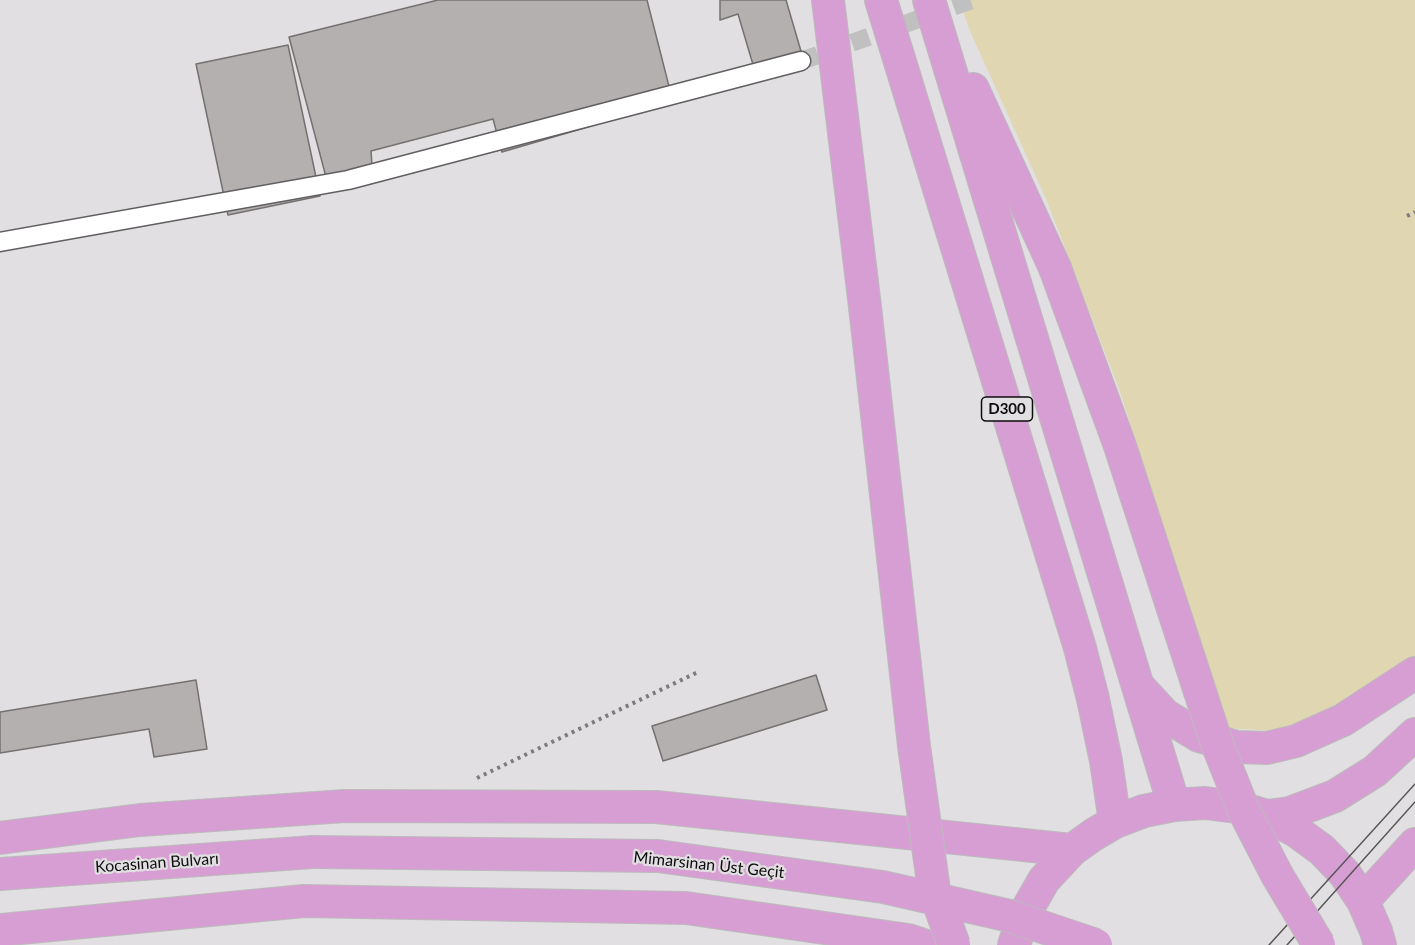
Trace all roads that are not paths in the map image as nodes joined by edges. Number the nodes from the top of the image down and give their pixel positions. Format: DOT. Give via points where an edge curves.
graph roads {
  1 [pos="828,0"];
  2 [pos="881,0"];
  3 [pos="930,0"];
  4 [pos="801,61"];
  5 [pos="0,242"];
  6 [pos="1415,673"];
  7 [pos="1138,686"];
  8 [pos="1415,734"];
  9 [pos="1174,805"];
  10 [pos="1267,816"];
  11 [pos="1115,822"];
  12 [pos="0,838"];
  13 [pos="1415,844"];
  14 [pos="1072,850"];
  15 [pos="313,852"];
  16 [pos="0,874"];
  17 [pos="1363,901"];
  18 [pos="0,930"];
  19 [pos="923,945"];
  20 [pos="954,945"];
  21 [pos="1014,945"];
  22 [pos="1096,945"];
  23 [pos="1319,945"];
  24 [pos="1380,945"];
  1 -- 20 [label="highway, bridge" via="914,746 934,890"];
  2 -- 11 [label="highway, D300" via="1080,648 1106,761"];
  3 -- 7 [label="highway, D300"];
  3 -- 23 [label="highway, D300, bridge" via="1055,268 1120,446 1216,741 1244,811"];
  4 -- 5 [label="street" via="348,180"];
  6 -- 7 [label="highway" via="1343,720 1296,741 1267,748 1237,747 1199,735 1165,715"];
  7 -- 9 [label="highway, D300"];
  8 -- 10 [label="highway" via="1375,771 1345,790 1313,806"];
  9 -- 10 [label="highway" via="1205,803"];
  9 -- 11 [label="highway"];
  10 -- 17 [label="highway" via="1322,850"];
  11 -- 14 [label="highway"];
  12 -- 14 [label="highway" via="140,820 345,806 656,807"];
  13 -- 17 [label="highway"];
  14 -- 21 [label="highway" via="1044,880 1024,915"];
  15 -- 16 [label="highway, Kocasinan Bulvarı"];
  15 -- 22 [label="highway, Mimarsinan Üst Geçit, bridge" via="658,856 883,887 1010,916"];
  17 -- 24 [label="highway"];
  18 -- 19 [label="highway" via="304,900 686,908"];
}
